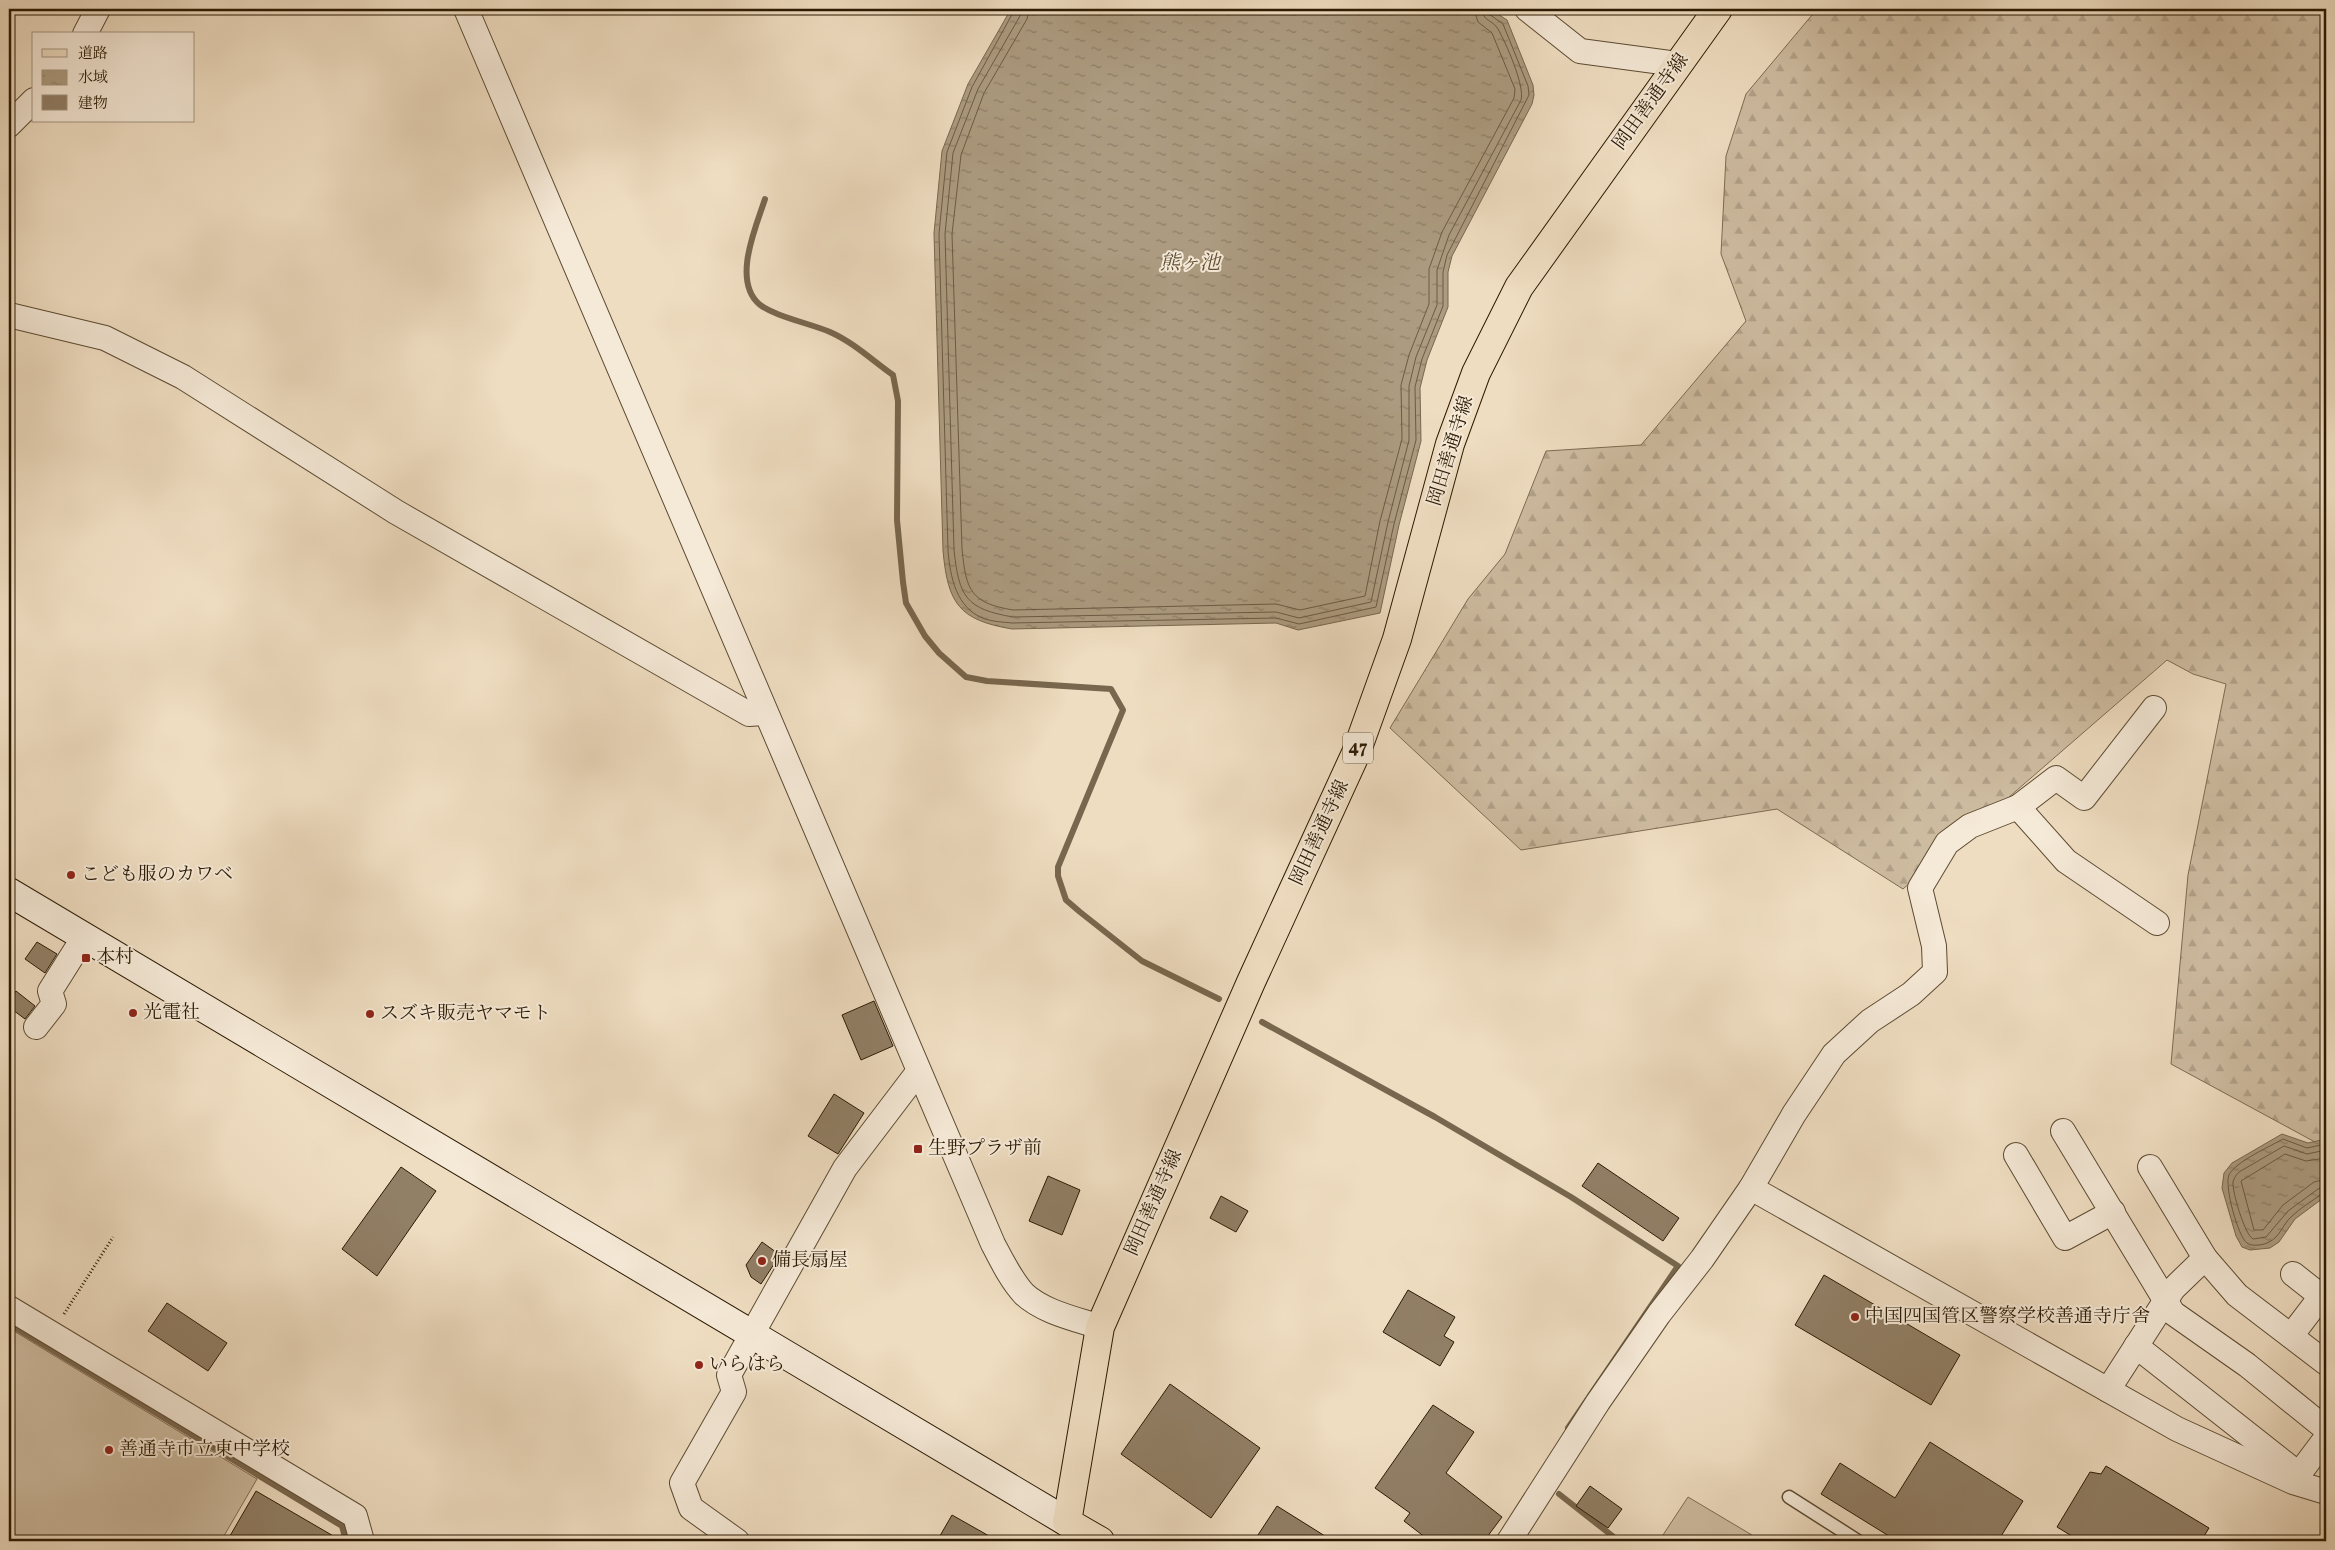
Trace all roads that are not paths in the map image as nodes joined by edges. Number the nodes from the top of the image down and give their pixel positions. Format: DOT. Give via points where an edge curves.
graph roads {
  1 [pos="98,9"];
  2 [pos="466,9"];
  3 [pos="1527,9"];
  4 [pos="1718,9"];
  5 [pos="86,32"];
  6 [pos="1677,64"];
  7 [pos="32,102"];
  8 [pos="9,125"];
  9 [pos="9,314"];
  10 [pos="2154,708"];
  11 [pos="765,712"];
  12 [pos="2018,807"];
  13 [pos="9,892"];
  14 [pos="2157,923"];
  15 [pos="84,937"];
  16 [pos="36,1027"];
  17 [pos="918,1072"];
  18 [pos="2063,1131"];
  19 [pos="2016,1155"];
  20 [pos="2150,1167"];
  21 [pos="1752,1188"];
  22 [pos="2113,1212"];
  23 [pos="2205,1258"];
  24 [pos="2293,1274"];
  25 [pos="2325,1295"];
  26 [pos="2166,1300"];
  27 [pos="9,1308"];
  28 [pos="1100,1327"];
  29 [pos="753,1334"];
  30 [pos="2290,1336"];
  31 [pos="2136,1346"];
  32 [pos="2326,1363"];
  33 [pos="2108,1390"];
  34 [pos="2326,1429"];
  35 [pos="2326,1438"];
  36 [pos="2299,1474"];
  37 [pos="2322,1490"];
  38 [pos="1789,1497"];
  39 [pos="1067,1522"];
  40 [pos="362,1541"];
  41 [pos="737,1541"];
  42 [pos="1100,1541"];
  43 [pos="1509,1541"];
  44 [pos="1858,1541"];
  1 -- 5 [label="street"];
  2 -- 11 [label="street"];
  3 -- 6 [label="street" via="1580,51"];
  4 -- 6 [label="main road, 岡田善通寺線 / 47"];
  6 -- 28 [label="main road, 岡田善通寺線 / 47" via="1519,287 1476,373 1450,444 1397,639 1356,753 1251,982"];
  7 -- 8 [label="street"];
  9 -- 11 [label="street" via="105,338 183,377 405,517 749,714"];
  10 -- 12 [label="street" via="2084,798 2056,778"];
  11 -- 17 [label="street"];
  12 -- 14 [label="street" via="2066,860"];
  12 -- 21 [label="street" via="1970,826 1947,843 1920,888 1934,946 1935,972 1911,994 1870,1021 1834,1054 1794,1114"];
  13 -- 15 [label="street"];
  15 -- 16 [label="street" via="50,990 54,1004"];
  15 -- 29 [label="street"];
  17 -- 28 [label="street" via="993,1244 1010,1275 1025,1295 1047,1308"];
  17 -- 29 [label="street" via="845,1168"];
  18 -- 22 [label="street"];
  19 -- 22 [label="street" via="2065,1238"];
  20 -- 23 [label="street"];
  21 -- 33 [label="street"];
  21 -- 43 [label="street" via="1598,1402"];
  22 -- 26 [label="street"];
  23 -- 26 [label="street"];
  23 -- 30 [label="street" via="2237,1295"];
  24 -- 25 [label="street"];
  25 -- 30 [label="street"];
  26 -- 31 [label="street"];
  26 -- 34 [label="street" via="2173,1312 2247,1365"];
  27 -- 40 [label="street" via="355,1516"];
  28 -- 39 [label="main road, 岡田善通寺線 / 47"];
  29 -- 39 [label="street"];
  29 -- 41 [label="street" via="729,1375 734,1392 682,1482 691,1508"];
  30 -- 32 [label="street"];
  31 -- 33 [label="street"];
  31 -- 36 [label="street"];
  33 -- 37 [label="street" via="2177,1429 2293,1482"];
  35 -- 36 [label="street"];
  36 -- 37 [label="street"];
  38 -- 44 [label="lane"];
  39 -- 42 [label="main road"];
}
